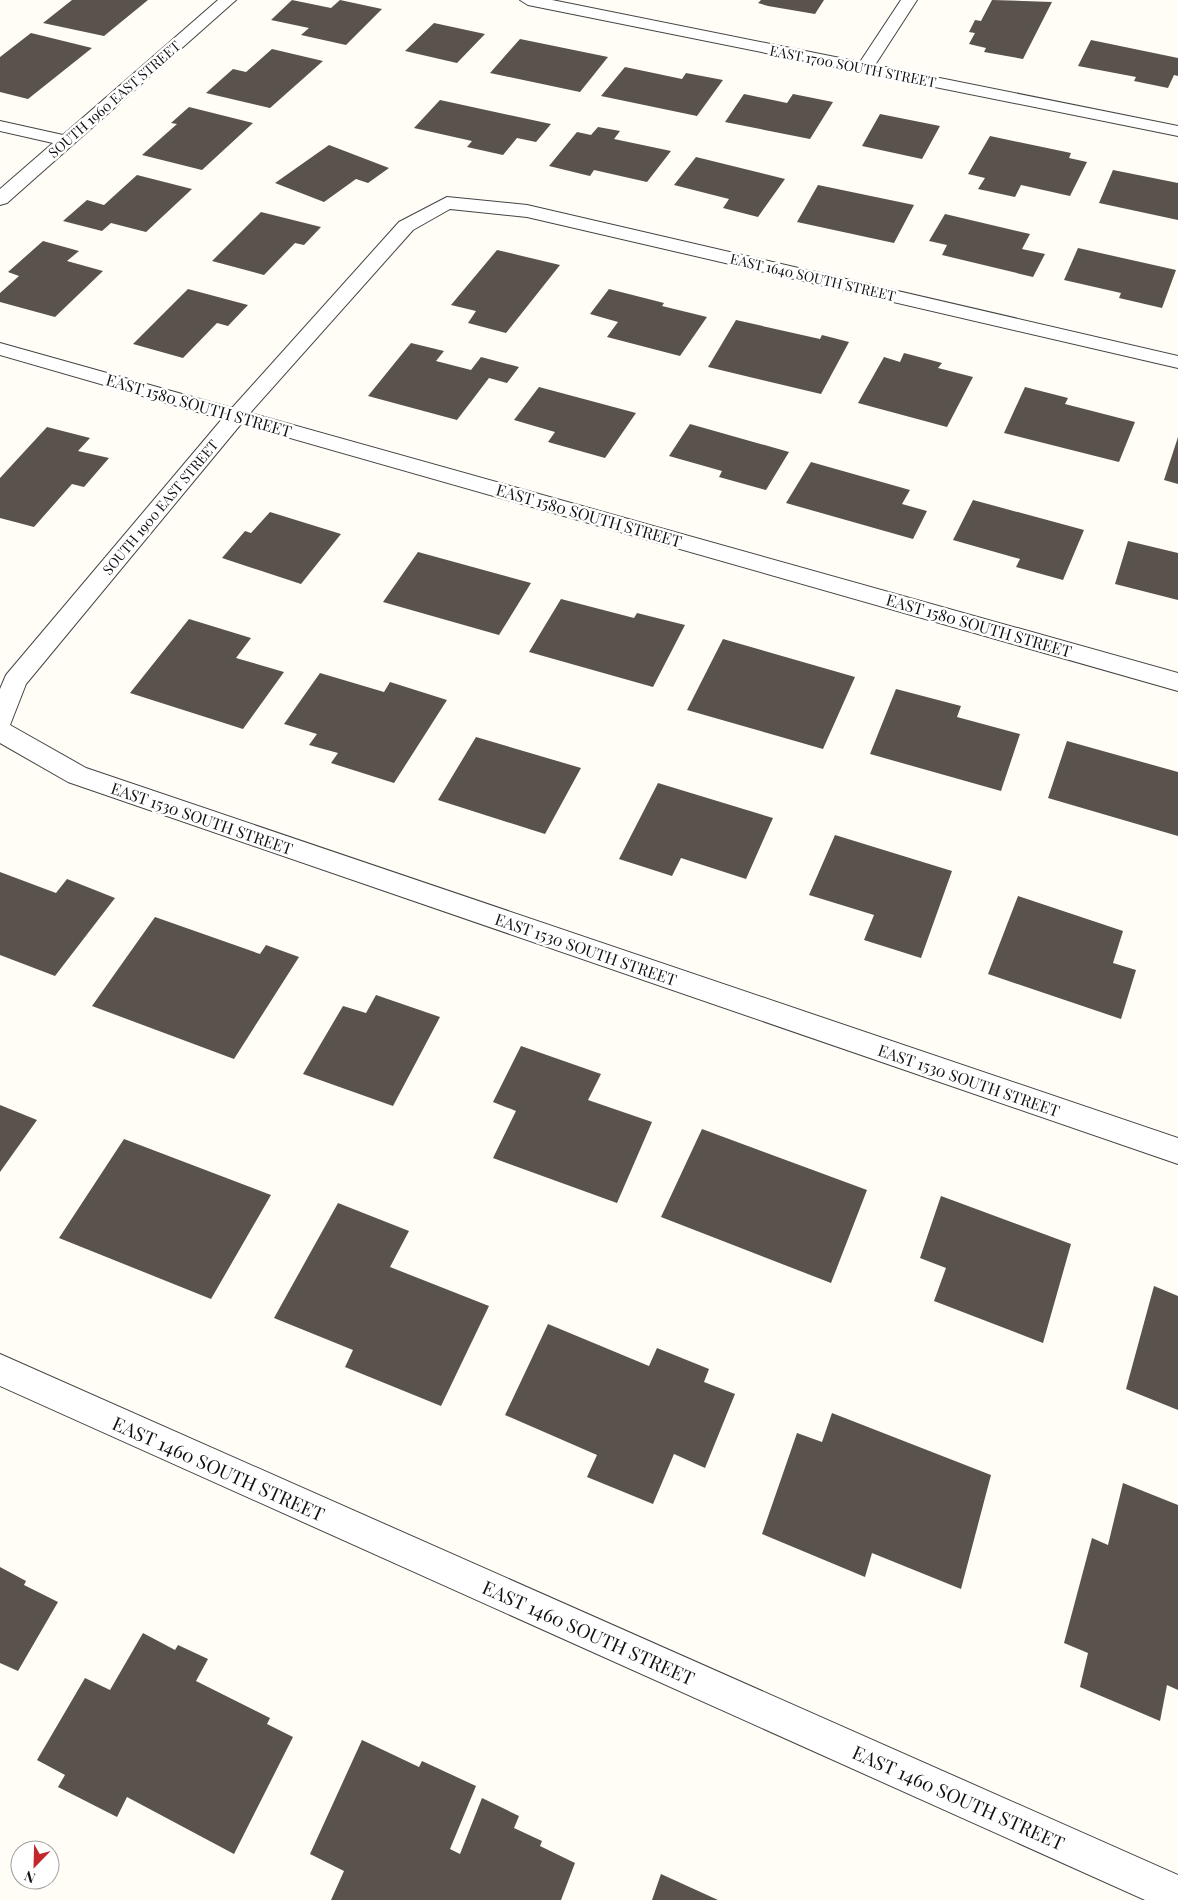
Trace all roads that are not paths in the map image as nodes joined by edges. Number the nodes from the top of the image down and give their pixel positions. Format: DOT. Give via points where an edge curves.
graph roads {
  1 [pos="228,0"];
  2 [pos="528,0"];
  3 [pos="909,0"];
  4 [pos="864,69"];
  5 [pos="0,126"];
  6 [pos="1178,131"];
  7 [pos="66,141"];
  8 [pos="0,199"];
  9 [pos="447,203"];
  10 [pos="0,349"];
  11 [pos="1178,362"];
  12 [pos="236,416"];
  13 [pos="1178,682"];
  14 [pos="0,722"];
  15 [pos="0,731"];
  16 [pos="1178,1151"];
  17 [pos="0,1370"];
  18 [pos="1178,1895"];
  1 -- 7 [label="street, SOUTH 1960 EAST STREET"];
  2 -- 4 [label="street, EAST 1700 SOUTH STREET"];
  3 -- 4 [label="street"];
  4 -- 6 [label="street, EAST 1700 SOUTH STREET"];
  5 -- 7 [label="street"];
  7 -- 8 [label="street, SOUTH 1960 EAST STREET"];
  9 -- 11 [label="street, EAST 1640 SOUTH STREET" via="527,211"];
  9 -- 12 [label="street, SOUTH 1900 EAST STREET" via="406,226"];
  10 -- 12 [label="street, EAST 1580 SOUTH STREET"];
  12 -- 13 [label="street, EAST 1580 SOUTH STREET"];
  12 -- 14 [label="street, SOUTH 1900 EAST STREET" via="15,681"];
  15 -- 16 [label="street, EAST 1530 SOUTH STREET" via="77,775"];
  17 -- 18 [label="street, EAST 1460 SOUTH STREET"];
}
